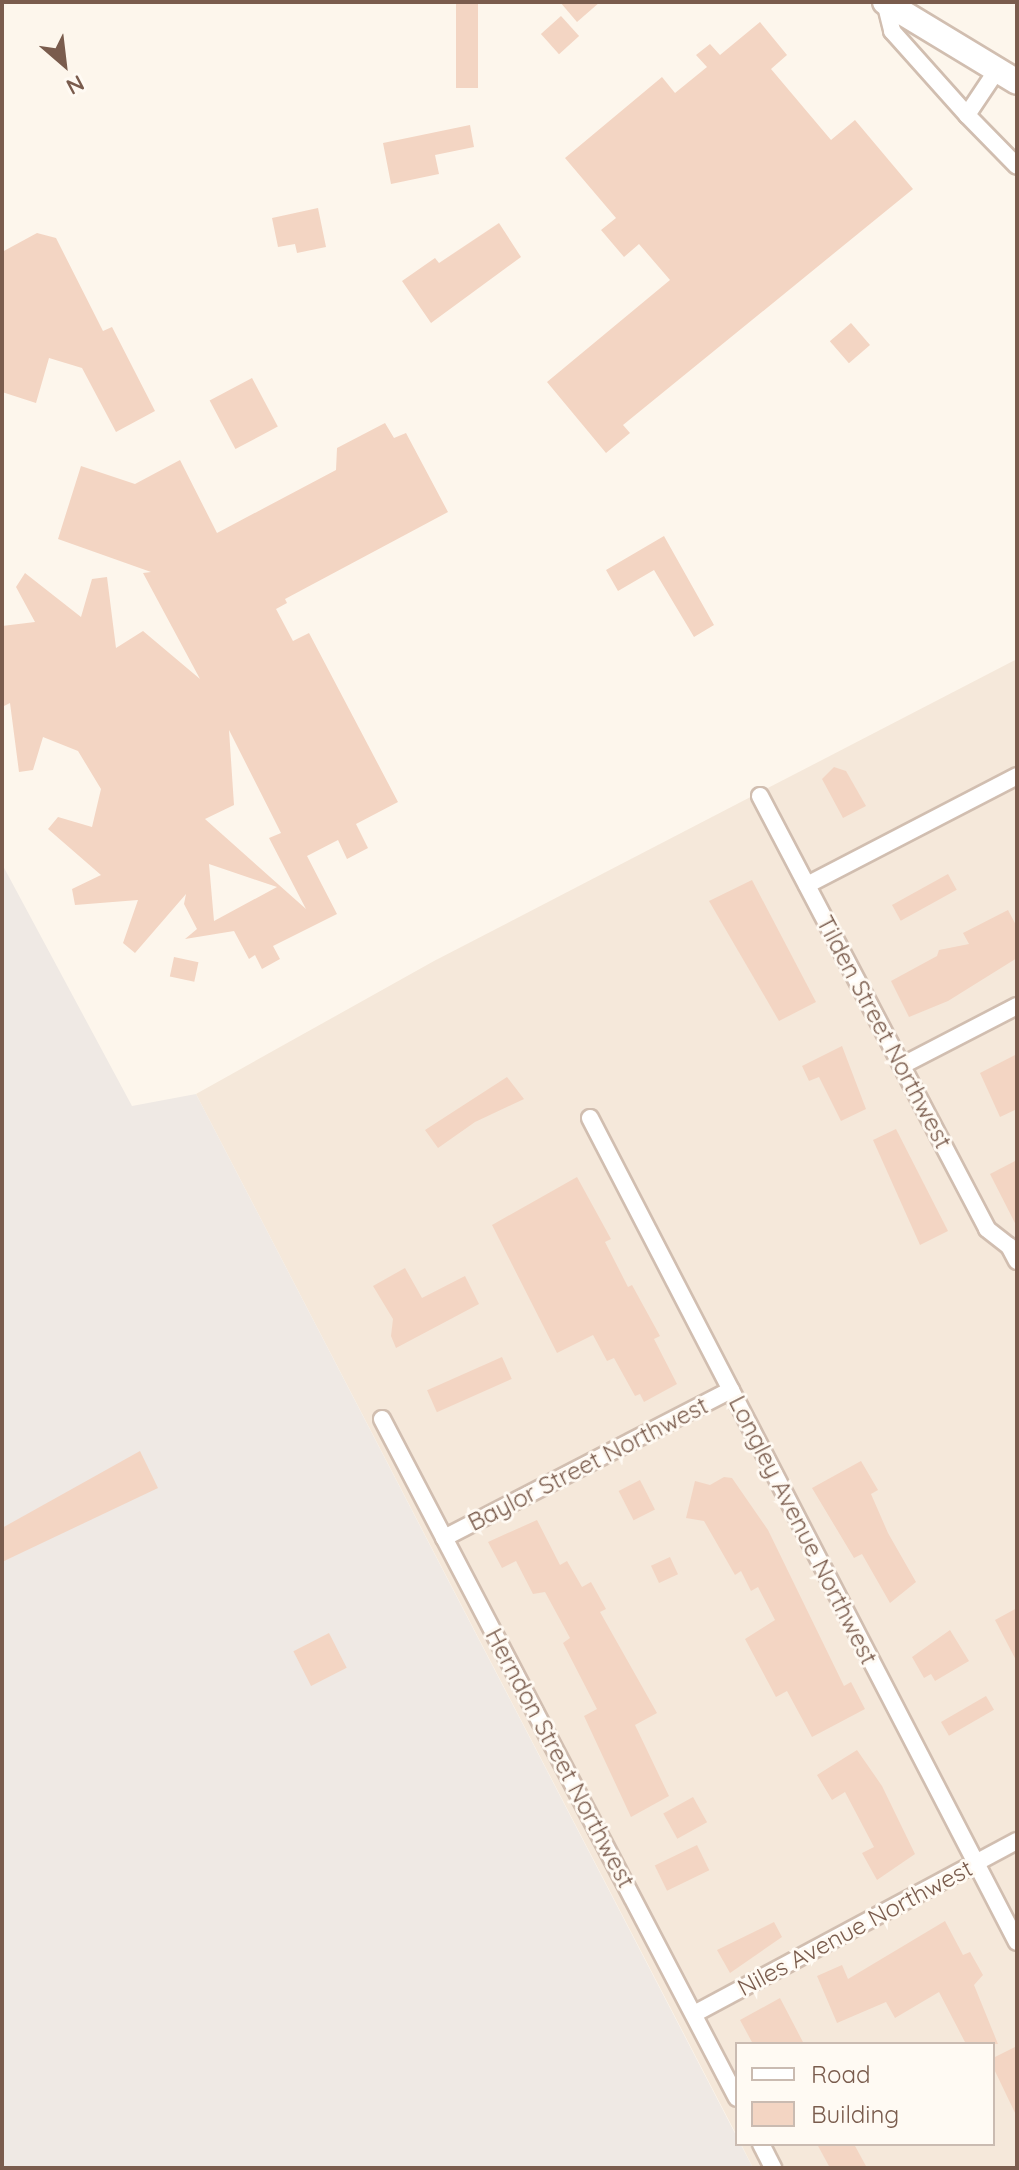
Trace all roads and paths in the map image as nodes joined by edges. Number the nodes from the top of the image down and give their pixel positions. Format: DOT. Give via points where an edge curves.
graph roads {
  1 [pos="885,2"];
  2 [pos="1007,76"];
  3 [pos="967,115"];
  4 [pos="1017,166"];
  5 [pos="1017,776"];
  6 [pos="760,796"];
  7 [pos="807,885"];
  8 [pos="1017,1006"];
  9 [pos="903,1065"];
  10 [pos="590,1118"];
  11 [pos="1014,1250"];
  12 [pos="731,1390"];
  13 [pos="382,1419"];
  14 [pos="444,1538"];
  15 [pos="1017,1841"];
  16 [pos="976,1863"];
  17 [pos="1017,1942"];
  18 [pos="694,2014"];
  19 [pos="735,2094"];
  20 [pos="762,2146"];
  21 [pos="773,2168"];
  1 -- 2 [label="main road"];
  1 -- 3 [label="street" via="892,31"];
  2 -- 3 [label="street"];
  3 -- 4 [label="street"];
  5 -- 7 [label="street"];
  6 -- 7 [label="street, Tilden Street Northwest"];
  7 -- 9 [label="street, Tilden Street Northwest"];
  8 -- 9 [label="street"];
  9 -- 11 [label="street, Tilden Street Northwest" via="987,1229"];
  10 -- 12 [label="street, Longley Avenue Northwest"];
  12 -- 14 [label="street, Baylor Street Northwest"];
  12 -- 16 [label="street, Longley Avenue Northwest"];
  13 -- 14 [label="street, Herndon Street Northwest"];
  14 -- 18 [label="street, Herndon Street Northwest"];
  15 -- 16 [label="street, Niles Avenue Northwest"];
  16 -- 17 [label="street, Longley Avenue Northwest"];
  16 -- 18 [label="street, Niles Avenue Northwest"];
  18 -- 19 [label="street, Herndon Street Northwest"];
  20 -- 21 [label="street"];
}
